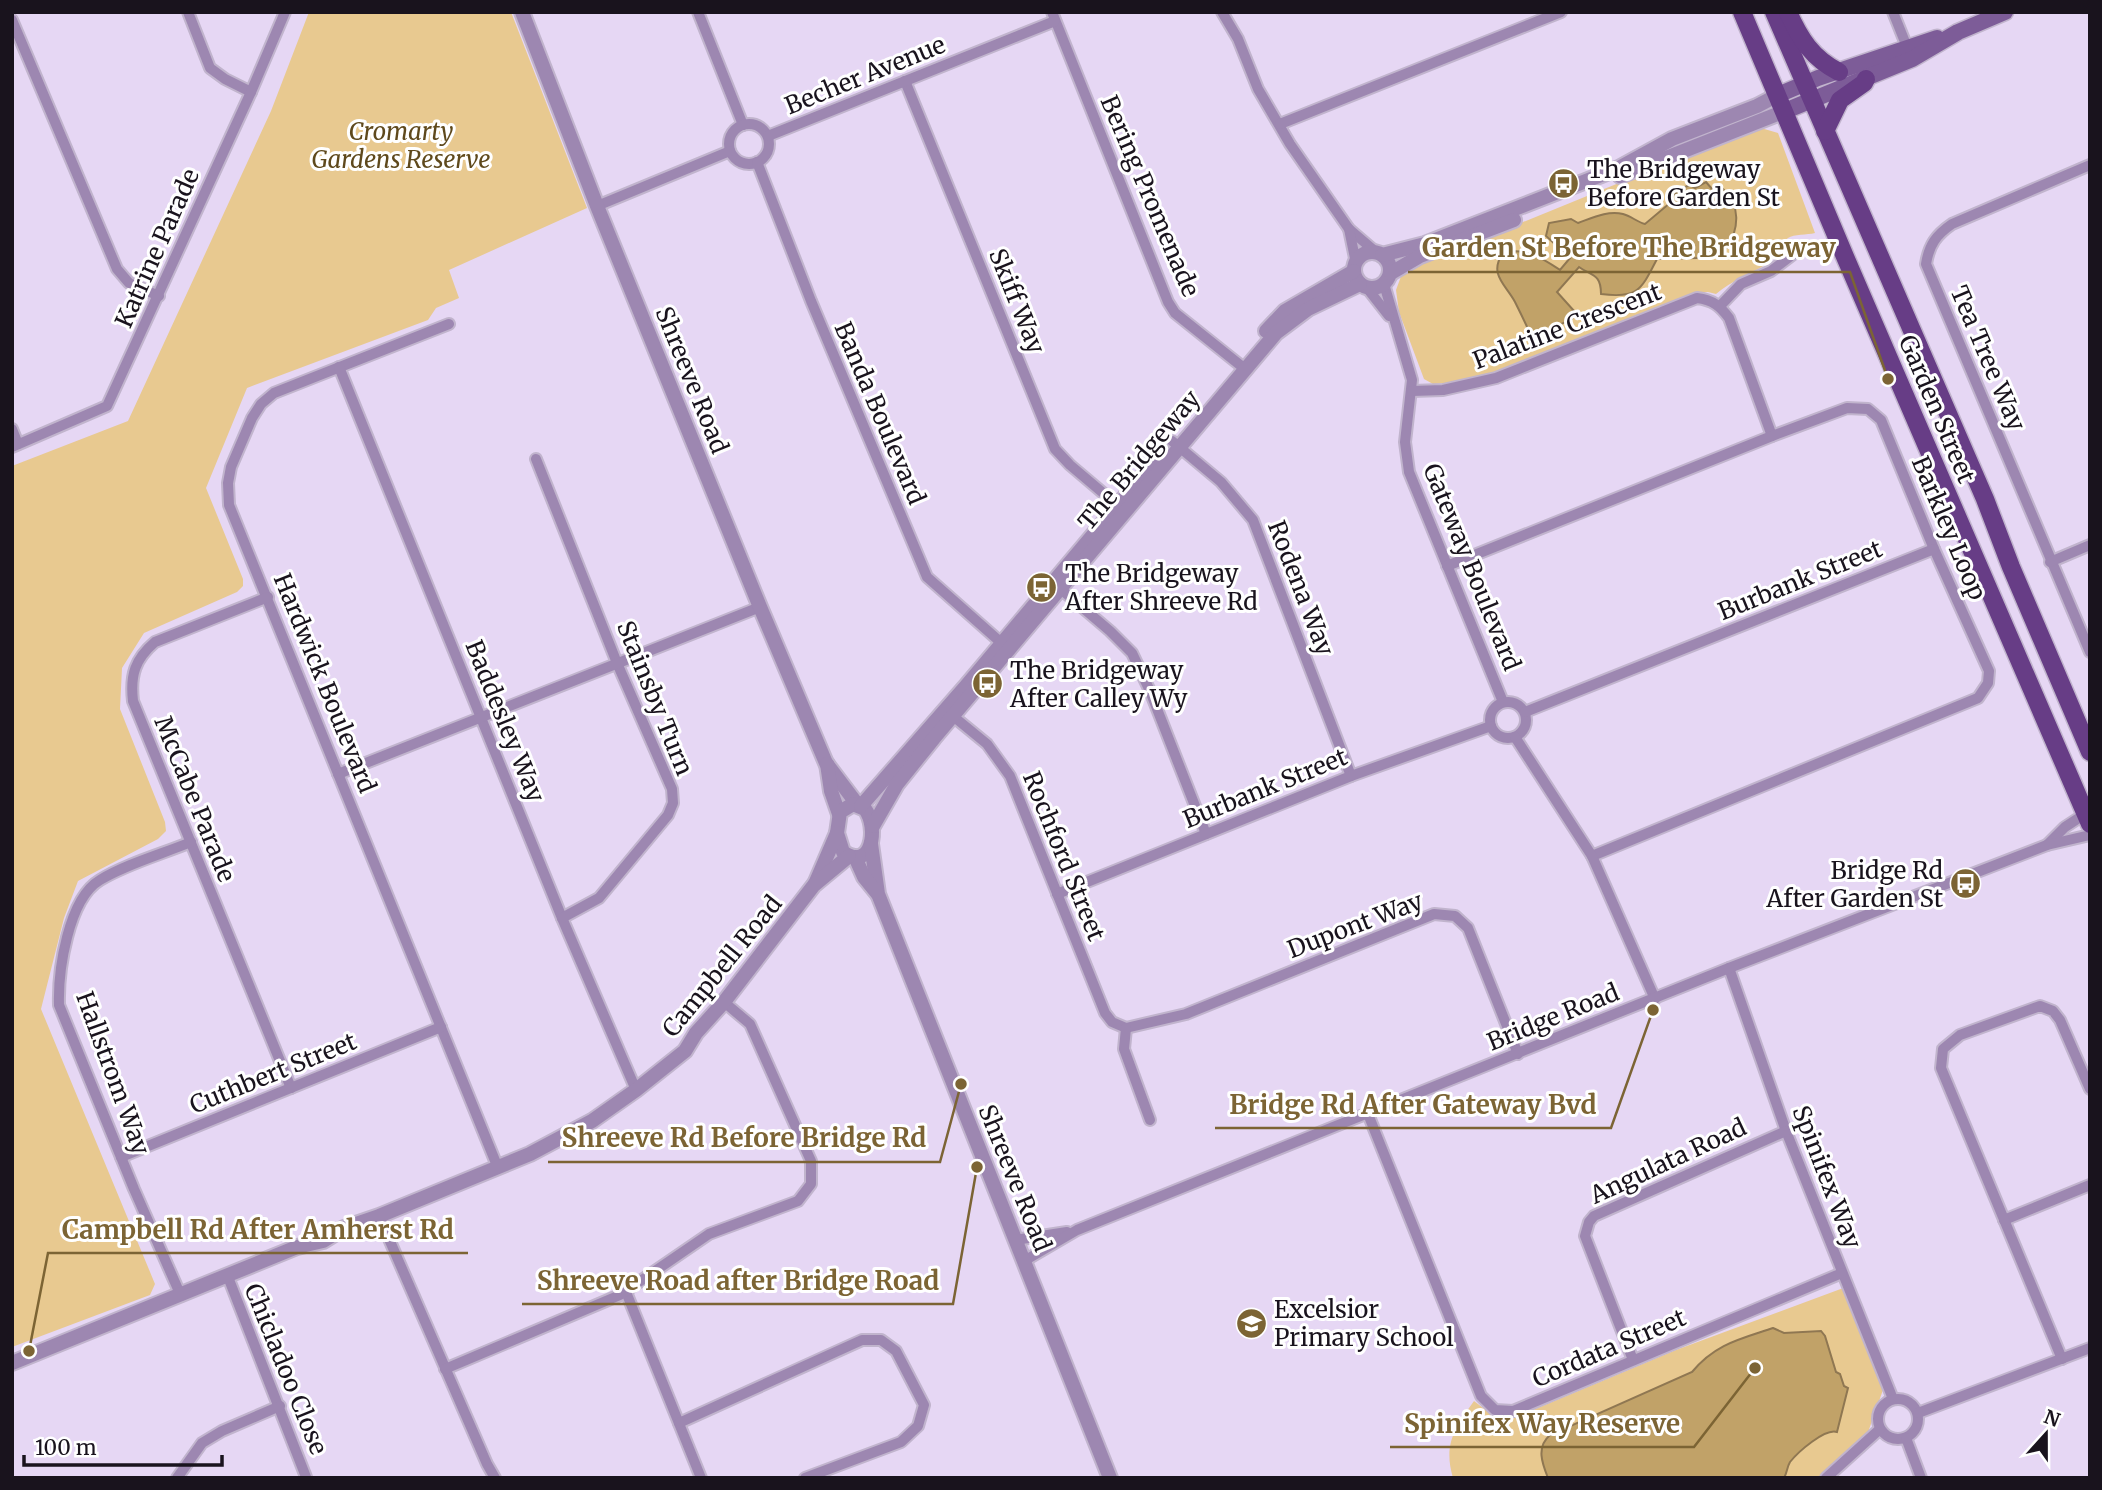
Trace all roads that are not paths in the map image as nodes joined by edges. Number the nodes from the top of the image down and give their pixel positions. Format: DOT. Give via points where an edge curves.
graph roads {
  1 [pos="188,12"];
  2 [pos="285,12"];
  3 [pos="523,12"];
  4 [pos="698,12"];
  5 [pos="1222,12"];
  6 [pos="1561,12"];
  7 [pos="1742,12"];
  8 [pos="1774,12"];
  9 [pos="1788,12"];
  10 [pos="1893,12"];
  11 [pos="2005,12"];
  12 [pos="1053,17"];
  13 [pos="12,20"];
  14 [pos="1910,53"];
  15 [pos="1839,72"];
  16 [pos="1866,79"];
  17 [pos="905,81"];
  18 [pos="251,92"];
  19 [pos="1808,92"];
  20 [pos="1782,103"];
  21 [pos="1280,124"];
  22 [pos="743,125"];
  23 [pos="1825,131"];
  24 [pos="768,136"];
  25 [pos="730,151"];
  26 [pos="757,162"];
  27 [pos="2090,165"];
  28 [pos="597,206"];
  29 [pos="1349,229"];
  30 [pos="1796,252"];
  31 [pos="1380,254"];
  32 [pos="1359,276"];
  33 [pos="1387,279"];
  34 [pos="159,296"];
  35 [pos="1720,306"];
  36 [pos="449,324"];
  37 [pos="1395,324"];
  38 [pos="339,367"];
  39 [pos="1242,367"];
  40 [pos="1412,391"];
  41 [pos="12,429"];
  42 [pos="1772,436"];
  43 [pos="1176,444"];
  44 [pos="15,445"];
  45 [pos="536,459"];
  46 [pos="1121,509"];
  47 [pos="2090,545"];
  48 [pos="1934,549"];
  49 [pos="2050,562"];
  50 [pos="1447,566"];
  51 [pos="1057,585"];
  52 [pos="268,597"];
  53 [pos="760,607"];
  54 [pos="1005,646"];
  55 [pos="2090,652"];
  56 [pos="617,663"];
  57 [pos="1503,702"];
  58 [pos="1525,712"];
  59 [pos="949,713"];
  60 [pos="481,717"];
  61 [pos="1491,726"];
  62 [pos="1515,737"];
  63 [pos="2090,752"];
  64 [pos="826,763"];
  65 [pos="338,774"];
  66 [pos="1352,776"];
  67 [pos="859,805"];
  68 [pos="839,814"];
  69 [pos="2088,816"];
  70 [pos="873,825"];
  71 [pos="837,834"];
  72 [pos="1206,834"];
  73 [pos="2090,835"];
  74 [pos="191,842"];
  75 [pos="871,844"];
  76 [pos="2047,845"];
  77 [pos="852,856"];
  78 [pos="1592,856"];
  79 [pos="814,886"];
  80 [pos="878,894"];
  81 [pos="1057,894"];
  82 [pos="562,918"];
  83 [pos="1729,968"];
  84 [pos="1655,999"];
  85 [pos="724,1002"];
  86 [pos="440,1027"];
  87 [pos="1126,1028"];
  88 [pos="1518,1054"];
  89 [pos="291,1088"];
  90 [pos="2090,1089"];
  91 [pos="636,1090"];
  92 [pos="1368,1114"];
  93 [pos="1150,1120"];
  94 [pos="1786,1130"];
  95 [pos="121,1157"];
  96 [pos="498,1168"];
  97 [pos="2090,1185"];
  98 [pos="379,1216"];
  99 [pos="2004,1220"];
  100 [pos="1077,1230"];
  101 [pos="1015,1240"];
  102 [pos="1024,1261"];
  103 [pos="1842,1273"];
  104 [pos="228,1277"];
  105 [pos="626,1292"];
  106 [pos="181,1296"];
  107 [pos="2090,1348"];
  108 [pos="2062,1359"];
  109 [pos="1633,1360"];
  110 [pos="12,1363"];
  111 [pos="446,1369"];
  112 [pos="1893,1399"];
  113 [pos="280,1406"];
  114 [pos="1918,1413"];
  115 [pos="679,1423"];
  116 [pos="1880,1429"];
  117 [pos="1906,1438"];
  118 [pos="825,1474"];
  119 [pos="306,1476"];
  120 [pos="177,1478"];
  121 [pos="495,1478"];
  122 [pos="701,1478"];
  123 [pos="805,1478"];
  124 [pos="1110,1478"];
  125 [pos="1826,1478"];
  126 [pos="1921,1478"];
  1 -- 18 [label="street" via="210,68"];
  2 -- 18 [label="street, Katrine Parade"];
  3 -- 28 [label="street, Shreeve Road"];
  4 -- 22 [label="street"];
  5 -- 21 [label="street, Gateway Boulevard"];
  6 -- 21 [label="street"];
  7 -- 20 [label="main road, Garden Street"];
  8 -- 19 [label="main road, Garden Street"];
  9 -- 15 [label="main road" via="1816,58"];
  10 -- 14 [label="street"];
  11 -- 14 [label="main road"];
  12 -- 17 [label="street, Becher Avenue"];
  12 -- 39 [label="street, Bering Promenade" via="1168,302 1175,313"];
  13 -- 34 [label="street" via="117,269 129,283"];
  14 -- 15 [label="main road"];
  14 -- 16 [label="main road"];
  15 -- 19 [label="main road"];
  16 -- 19 [label="main road"];
  16 -- 23 [label="main road" via="1840,100"];
  17 -- 24 [label="street, Becher Avenue"];
  17 -- 46 [label="street, Skiff Way" via="1055,449"];
  18 -- 34 [label="street, Katrine Parade"];
  19 -- 20 [label="main road, The Bridgeway"];
  19 -- 23 [label="main road, Garden Street"];
  20 -- 31 [label="street, The Bridgeway" via="1757,106 1672,139 1619,168 1425,244"];
  20 -- 33 [label="street, The Bridgeway" via="1420,256"];
  20 -- 69 [label="main road, Garden Street"];
  21 -- 29 [label="street, Gateway Boulevard"];
  22 -- 24 [label="street" via="758,126"];
  22 -- 25 [label="street" via="731,135"];
  23 -- 63 [label="main road, Garden Street"];
  24 -- 26 [label="street" via="769,149"];
  25 -- 26 [label="street" via="741,162"];
  25 -- 28 [label="street"];
  26 -- 54 [label="street, Banda Boulevard" via="927,577"];
  27 -- 49 [label="street, Tea Tree Way" via="1952,225 1932,242 1926,264"];
  28 -- 53 [label="street, Shreeve Road"];
  29 -- 31 [label="street, Gateway Boulevard"];
  29 -- 32 [label="street, Gateway Boulevard"];
  30 -- 35 [label="street" via="1771,271 1741,284"];
  31 -- 32 [label="street, The Bridgeway" via="1365,254"];
  31 -- 33 [label="street" via="1389,263"];
  32 -- 33 [label="street, The Bridgeway" via="1379,287"];
  32 -- 37 [label="street, Gateway Boulevard"];
  32 -- 39 [label="street, The Bridgeway" via="1286,324"];
  33 -- 37 [label="street, Gateway Boulevard"];
  34 -- 44 [label="street, Katrine Parade" via="107,406"];
  35 -- 40 [label="street, Palatine Crescent" via="1697,298 1496,379"];
  35 -- 42 [label="street" via="1729,318"];
  36 -- 38 [label="street, Hardwick Boulevard"];
  37 -- 40 [label="street, Gateway Boulevard" via="1408,360"];
  38 -- 52 [label="street, Hardwick Boulevard" via="274,393 261,404 231,467 229,505"];
  38 -- 60 [label="street, Baddesley Way"];
  39 -- 43 [label="street, The Bridgeway"];
  40 -- 50 [label="street, Gateway Boulevard" via="1405,442 1409,472"];
  41 -- 44 [label="street"];
  42 -- 48 [label="street, Barkley Loop" via="1847,408 1868,409 1881,420"];
  42 -- 50 [label="street, Barkley Loop"];
  43 -- 46 [label="street, The Bridgeway"];
  43 -- 66 [label="street, Rodena Way" via="1220,482 1253,520"];
  45 -- 56 [label="street, Stainsby Turn"];
  46 -- 51 [label="street, The Bridgeway"];
  47 -- 49 [label="street"];
  48 -- 58 [label="street, Burbank Street"];
  48 -- 78 [label="street, Barkley Loop" via="1989,670 1988,683 1978,698"];
  49 -- 55 [label="street, Tea Tree Way"];
  50 -- 57 [label="street, Gateway Boulevard"];
  51 -- 54 [label="street, The Bridgeway"];
  51 -- 72 [label="street" via="1132,653"];
  52 -- 65 [label="street, Hardwick Boulevard"];
  52 -- 74 [label="street, McCabe Parade" via="155,642 142,652 134,667 133,701"];
  53 -- 56 [label="street"];
  53 -- 64 [label="street, Shreeve Road"];
  54 -- 59 [label="street, The Bridgeway"];
  56 -- 60 [label="street"];
  56 -- 82 [label="street, Stainsby Turn" via="673,803 599,898"];
  57 -- 58 [label="street" via="1516,703"];
  57 -- 61 [label="street" via="1491,713"];
  58 -- 62 [label="street" via="1526,725"];
  59 -- 67 [label="street, The Bridgeway"];
  59 -- 70 [label="street, The Bridgeway"];
  59 -- 81 [label="street, Rochford Street" via="987,744 1010,776"];
  60 -- 65 [label="street"];
  60 -- 82 [label="street, Baddesley Way"];
  61 -- 62 [label="street" via="1503,737"];
  61 -- 66 [label="street, Burbank Street"];
  62 -- 78 [label="street"];
  64 -- 67 [label="street, Shreeve Road"];
  64 -- 68 [label="street, Shreeve Road"];
  65 -- 86 [label="street, Hardwick Boulevard"];
  66 -- 72 [label="street, Burbank Street"];
  67 -- 68 [label="street" via="845,807"];
  67 -- 70 [label="street, Shreeve Road"];
  68 -- 71 [label="street, Shreeve Road"];
  69 -- 76 [label="street, Bridge Road" via="2065,827"];
  70 -- 75 [label="street, Shreeve Road"];
  71 -- 77 [label="street, Shreeve Road" via="843,852"];
  71 -- 79 [label="street, Campbell Road"];
  72 -- 81 [label="street, Burbank Street"];
  73 -- 76 [label="street, Bridge Road"];
  74 -- 89 [label="street, McCabe Parade"];
  74 -- 95 [label="street, Hallstrom Way" via="98,880 77,909 66,943 59,1005"];
  75 -- 77 [label="street" via="862,855"];
  75 -- 80 [label="street, Shreeve Road"];
  76 -- 83 [label="street, Bridge Road"];
  77 -- 79 [label="street, Campbell Road"];
  77 -- 80 [label="street, Shreeve Road"];
  78 -- 84 [label="street"];
  79 -- 85 [label="street, Campbell Road"];
  80 -- 101 [label="street, Shreeve Road"];
  81 -- 87 [label="street, Rochford Street" via="1105,1013"];
  82 -- 91 [label="street, Baddesley Way"];
  83 -- 84 [label="street, Bridge Road"];
  83 -- 94 [label="street, Spinifex Way"];
  84 -- 88 [label="street, Bridge Road"];
  85 -- 91 [label="street, Campbell Road" via="685,1051"];
  85 -- 105 [label="street" via="750,1024 811,1161 811,1184 798,1201 709,1234"];
  86 -- 89 [label="street, Cuthbert Street"];
  86 -- 96 [label="street, Hardwick Boulevard"];
  87 -- 88 [label="street, Dupont Way" via="1186,1014 1434,914 1455,916 1468,928"];
  87 -- 93 [label="street" via="1124,1049"];
  88 -- 92 [label="street, Bridge Road"];
  89 -- 95 [label="street, Cuthbert Street"];
  90 -- 99 [label="street" via="2060,1020 2040,1006 1960,1035 1943,1049 1941,1068"];
  91 -- 96 [label="street, Campbell Road" via="582,1126"];
  92 -- 100 [label="street, Bridge Road"];
  92 -- 109 [label="street, Cordata Street" via="1481,1396 1495,1410 1513,1411"];
  94 -- 103 [label="street, Spinifex Way"];
  94 -- 109 [label="street, Angulata Road" via="1588,1222 1585,1236"];
  95 -- 106 [label="street, Hallstrom Way"];
  96 -- 98 [label="street, Campbell Road"];
  97 -- 99 [label="street"];
  98 -- 104 [label="street, Campbell Road"];
  98 -- 111 [label="street"];
  99 -- 108 [label="street"];
  100 -- 101 [label="street, Bridge Road"];
  100 -- 102 [label="street, Bridge Road"];
  101 -- 102 [label="street, Shreeve Road"];
  102 -- 124 [label="street, Shreeve Road"];
  103 -- 109 [label="street, Cordata Street"];
  103 -- 112 [label="street, Spinifex Way"];
  104 -- 106 [label="street, Campbell Road"];
  104 -- 113 [label="street, Chicladoo Close"];
  105 -- 111 [label="street"];
  105 -- 115 [label="street"];
  106 -- 110 [label="street, Campbell Road"];
  107 -- 108 [label="street"];
  108 -- 114 [label="street"];
  111 -- 121 [label="street"];
  112 -- 114 [label="street" via="1907,1400"];
  112 -- 116 [label="street" via="1880,1408"];
  113 -- 119 [label="street, Chicladoo Close"];
  113 -- 120 [label="street" via="202,1443"];
  114 -- 117 [label="street" via="1917,1427"];
  115 -- 118 [label="street" via="862,1340 881,1340 896,1351 923,1405 918,1426 901,1442"];
  115 -- 122 [label="street"];
  116 -- 117 [label="street" via="1892,1439"];
  116 -- 125 [label="street"];
  117 -- 126 [label="street"];
  118 -- 123 [label="street"];
}
